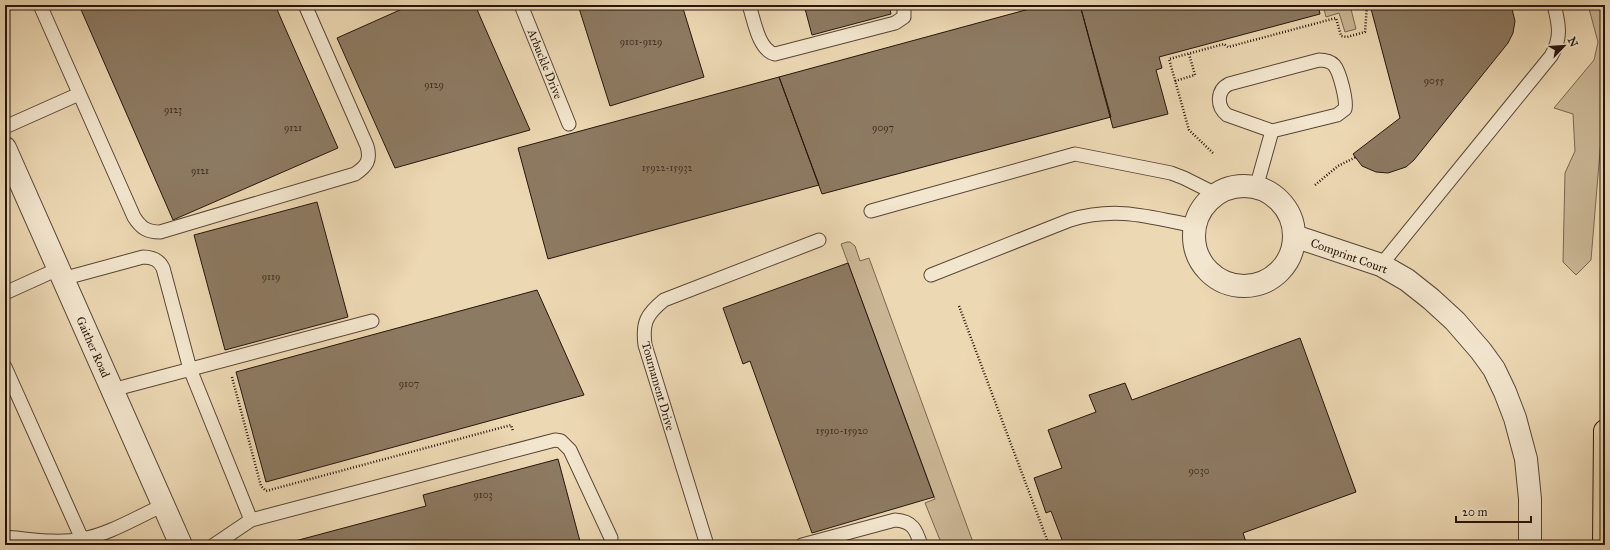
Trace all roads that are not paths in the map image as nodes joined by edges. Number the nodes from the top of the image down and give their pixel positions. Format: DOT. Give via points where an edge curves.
graph roads {
  1 [pos="40,5"];
  2 [pos="305,5"];
  3 [pos="521,5"];
  4 [pos="749,5"];
  5 [pos="904,5"];
  6 [pos="1554,5"];
  7 [pos="79,94"];
  8 [pos="569,124"];
  9 [pos="5,127"];
  10 [pos="1272,131"];
  11 [pos="5,148"];
  12 [pos="1256,188"];
  13 [pos="1216,194"];
  14 [pos="871,211"];
  15 [pos="1195,226"];
  16 [pos="1294,236"];
  17 [pos="819,240"];
  18 [pos="1381,265"];
  19 [pos="60,274"];
  20 [pos="931,275"];
  21 [pos="5,293"];
  22 [pos="372,321"];
  23 [pos="5,367"];
  24 [pos="190,369"];
  25 [pos="112,390"];
  26 [pos="1605,431"];
  27 [pos="164,505"];
  28 [pos="251,520"];
  29 [pos="5,537"];
  30 [pos="611,538"];
  31 [pos="82,540"];
  32 [pos="181,545"];
  33 [pos="214,545"];
  34 [pos="707,545"];
  35 [pos="802,545"];
  36 [pos="921,545"];
  37 [pos="1530,545"];
  38 [pos="1604,545"];
  1 -- 7 [label="lane"];
  2 -- 7 [label="lane" via="370,154 368,163 355,174 160,232 145,230 134,217"];
  3 -- 8 [label="lane, Arbuckle Drive"];
  4 -- 5 [label="lane" via="762,44 769,52 780,53 895,23 904,17"];
  6 -- 18 [label="lane" via="1560,30 1556,48 1551,56"];
  7 -- 9 [label="lane"];
  10 -- 10 [label="lane" via="1337,115 1345,109 1346,100 1335,66 1325,60 1319,60 1229,84 1221,90 1219,95 1224,113"];
  10 -- 12 [label="lane"];
  11 -- 19 [label="street, Gaither Road"];
  12 -- 13 [label="street, Comprint Court" via="1235,187"];
  12 -- 16 [label="street, Comprint Court" via="1268,192 1287,211"];
  13 -- 14 [label="lane" via="1171,173 1075,154"];
  13 -- 15 [label="street, Comprint Court" via="1206,203"];
  15 -- 16 [label="street, Comprint Court" via="1194,242 1202,263 1218,279 1232,285 1247,286 1275,276 1285,265 1292,251"];
  15 -- 20 [label="lane" via="1127,213 1092,214 1070,220"];
  16 -- 18 [label="street, Comprint Court"];
  17 -- 34 [label="lane, Tournament Drive" via="664,300 646,319 643,331 645,345"];
  18 -- 37 [label="street, Comprint Court" via="1407,280 1455,321 1494,369 1515,418 1526,459 1530,499"];
  19 -- 21 [label="lane"];
  19 -- 24 [label="lane" via="143,257 155,259 163,268"];
  19 -- 25 [label="street, Gaither Road"];
  22 -- 24 [label="lane"];
  23 -- 31 [label="lane"];
  24 -- 25 [label="lane"];
  24 -- 28 [label="lane"];
  25 -- 27 [label="street, Gaither Road"];
  26 -- 38 [label="highway"];
  27 -- 31 [label="lane"];
  27 -- 32 [label="street, Gaither Road"];
  28 -- 30 [label="lane" via="555,440 566,444 570,450"];
  28 -- 33 [label="lane"];
  29 -- 31 [label="lane"];
  35 -- 36 [label="lane" via="895,520 913,527"];
}
